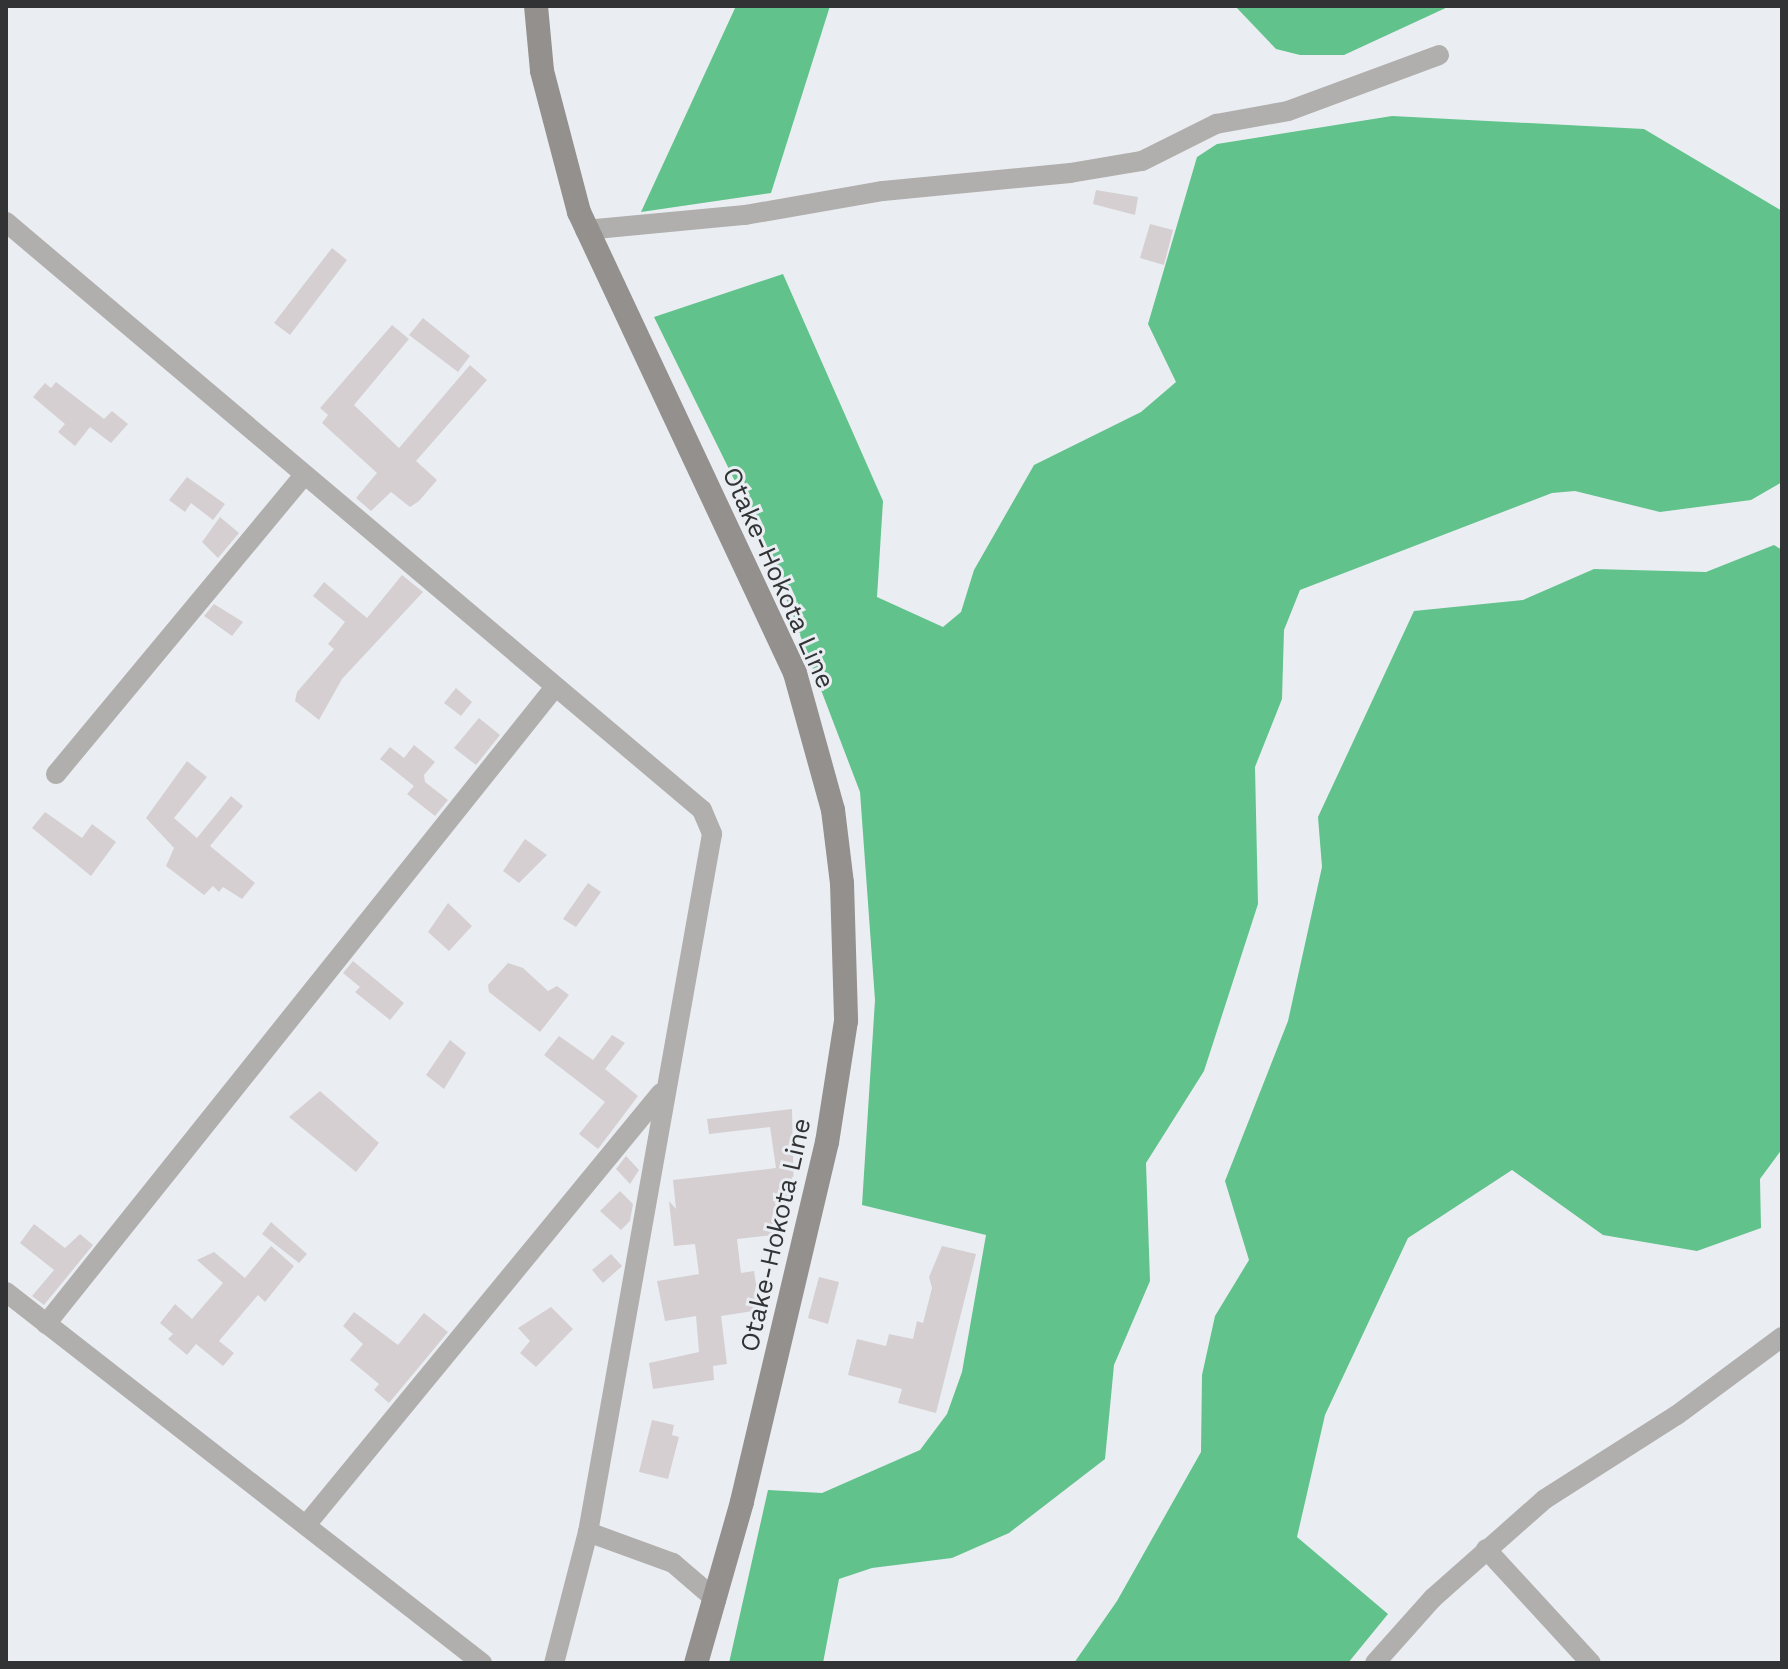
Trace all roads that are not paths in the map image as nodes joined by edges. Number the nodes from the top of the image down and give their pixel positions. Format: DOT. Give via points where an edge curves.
graph roads {
  1 [pos="536,6"];
  2 [pos="1439,55"];
  3 [pos="6,222"];
  4 [pos="585,230"];
  5 [pos="303,476"];
  6 [pos="555,687"];
  7 [pos="56,774"];
  8 [pos="664,1090"];
  9 [pos="6,1292"];
  10 [pos="46,1324"];
  11 [pos="1782,1337"];
  12 [pos="306,1525"];
  13 [pos="588,1532"];
  14 [pos="1486,1549"];
  15 [pos="716,1600"];
  16 [pos="482,1663"];
  17 [pos="554,1663"];
  18 [pos="696,1663"];
  19 [pos="1375,1663"];
  20 [pos="1591,1663"];
  1 -- 4 [label="main road, Otake-Hokota Line" via="542,71"];
  2 -- 4 [label="street" via="1288,111 1216,124 1142,161 883,191 745,215"];
  3 -- 5 [label="street"];
  4 -- 15 [label="main road, Otake-Hokota Line" via="795,673 833,810 842,883 847,981 837,1090"];
  5 -- 6 [label="street"];
  5 -- 7 [label="street"];
  6 -- 8 [label="street" via="702,810 712,834"];
  6 -- 10 [label="street"];
  8 -- 12 [label="street"];
  8 -- 13 [label="street"];
  9 -- 10 [label="street"];
  10 -- 12 [label="street"];
  11 -- 14 [label="street" via="1677,1415 1545,1499"];
  12 -- 16 [label="street"];
  13 -- 15 [label="street" via="673,1563"];
  13 -- 17 [label="street"];
  14 -- 19 [label="street"];
  14 -- 20 [label="street"];
  15 -- 18 [label="main road, Otake-Hokota Line"];
}
